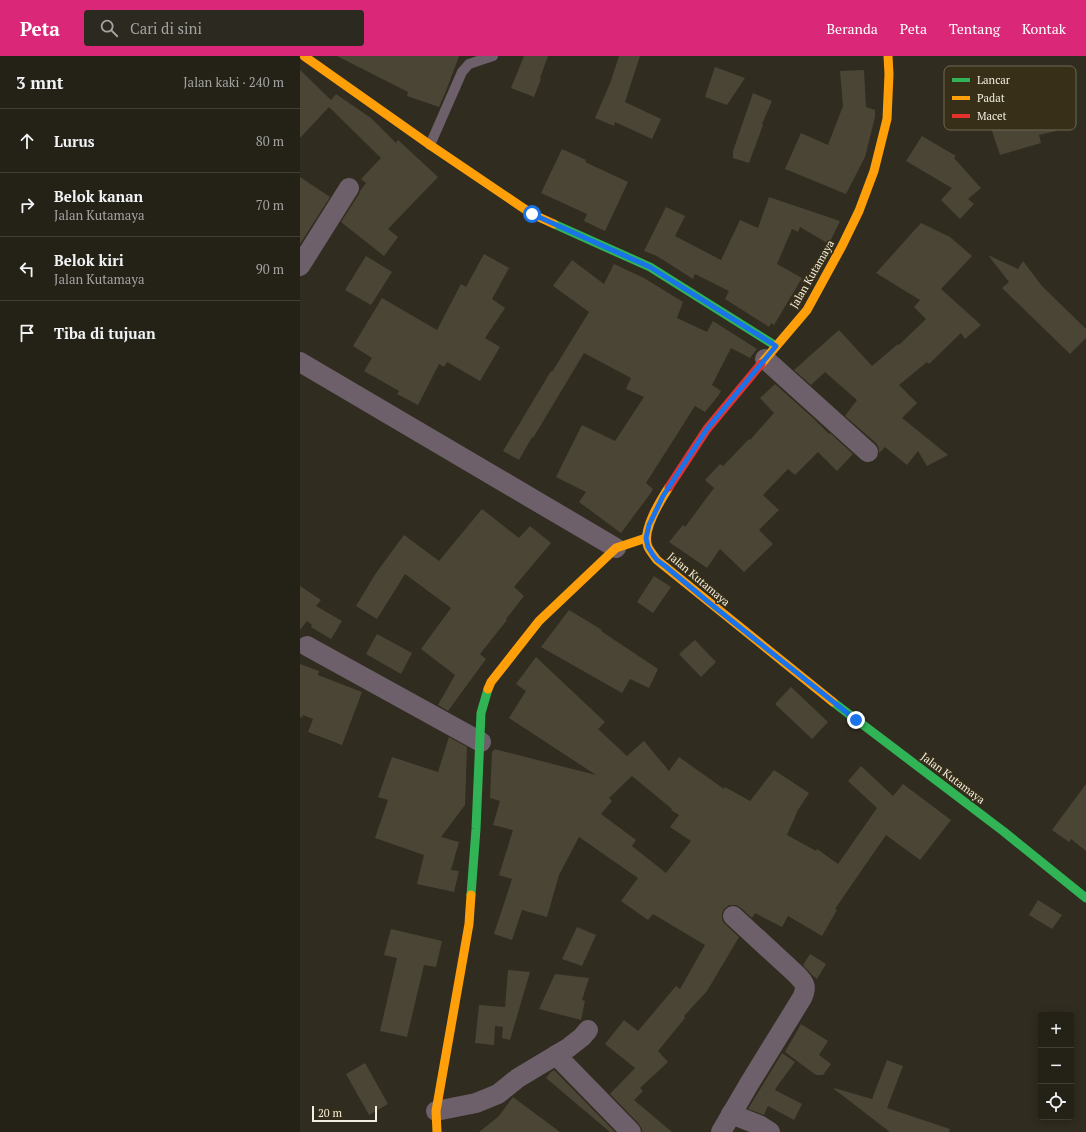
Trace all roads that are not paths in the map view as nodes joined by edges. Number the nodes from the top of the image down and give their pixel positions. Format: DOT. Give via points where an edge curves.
graph roads {
  1 [pos="304,56"];
  2 [pos="494,56"];
  3 [pos="888,56"];
  4 [pos="430,145"];
  5 [pos="349,188"];
  6 [pos="300,266"];
  7 [pos="771,352"];
  8 [pos="300,362"];
  9 [pos="868,452"];
  10 [pos="646,538"];
  11 [pos="616,548"];
  12 [pos="307,646"];
  13 [pos="481,742"];
  14 [pos="1086,898"];
  15 [pos="733,916"];
  16 [pos="588,1030"];
  17 [pos="556,1055"];
  18 [pos="436,1111"];
  19 [pos="731,1114"];
  20 [pos="437,1132"];
  21 [pos="631,1132"];
  22 [pos="722,1132"];
  23 [pos="770,1132"];
  1 -- 4 [label="street"];
  2 -- 4 [label="lane" via="469,64 462,72"];
  3 -- 7 [label="street, Jalan Kutamaya" via="887,119 874,171 859,211 807,310"];
  4 -- 7 [label="street" via="532,214 650,267"];
  5 -- 6 [label="street"];
  7 -- 9 [label="street"];
  7 -- 10 [label="street, Jalan Kutamaya" via="707,429 663,496 649,525"];
  8 -- 11 [label="street"];
  10 -- 11 [label="street"];
  10 -- 14 [label="street, Jalan Kutamaya" via="648,547 657,560 856,720 1003,831"];
  11 -- 13 [label="street" via="539,621 491,682 481,713"];
  12 -- 13 [label="street"];
  13 -- 18 [label="street" via="469,924"];
  15 -- 19 [label="street" via="804,982 805,989 802,998"];
  16 -- 17 [label="street"];
  17 -- 18 [label="street" via="518,1078 498,1094 476,1103"];
  17 -- 21 [label="street"];
  18 -- 20 [label="street"];
  19 -- 22 [label="street"];
  19 -- 23 [label="street"];
}
